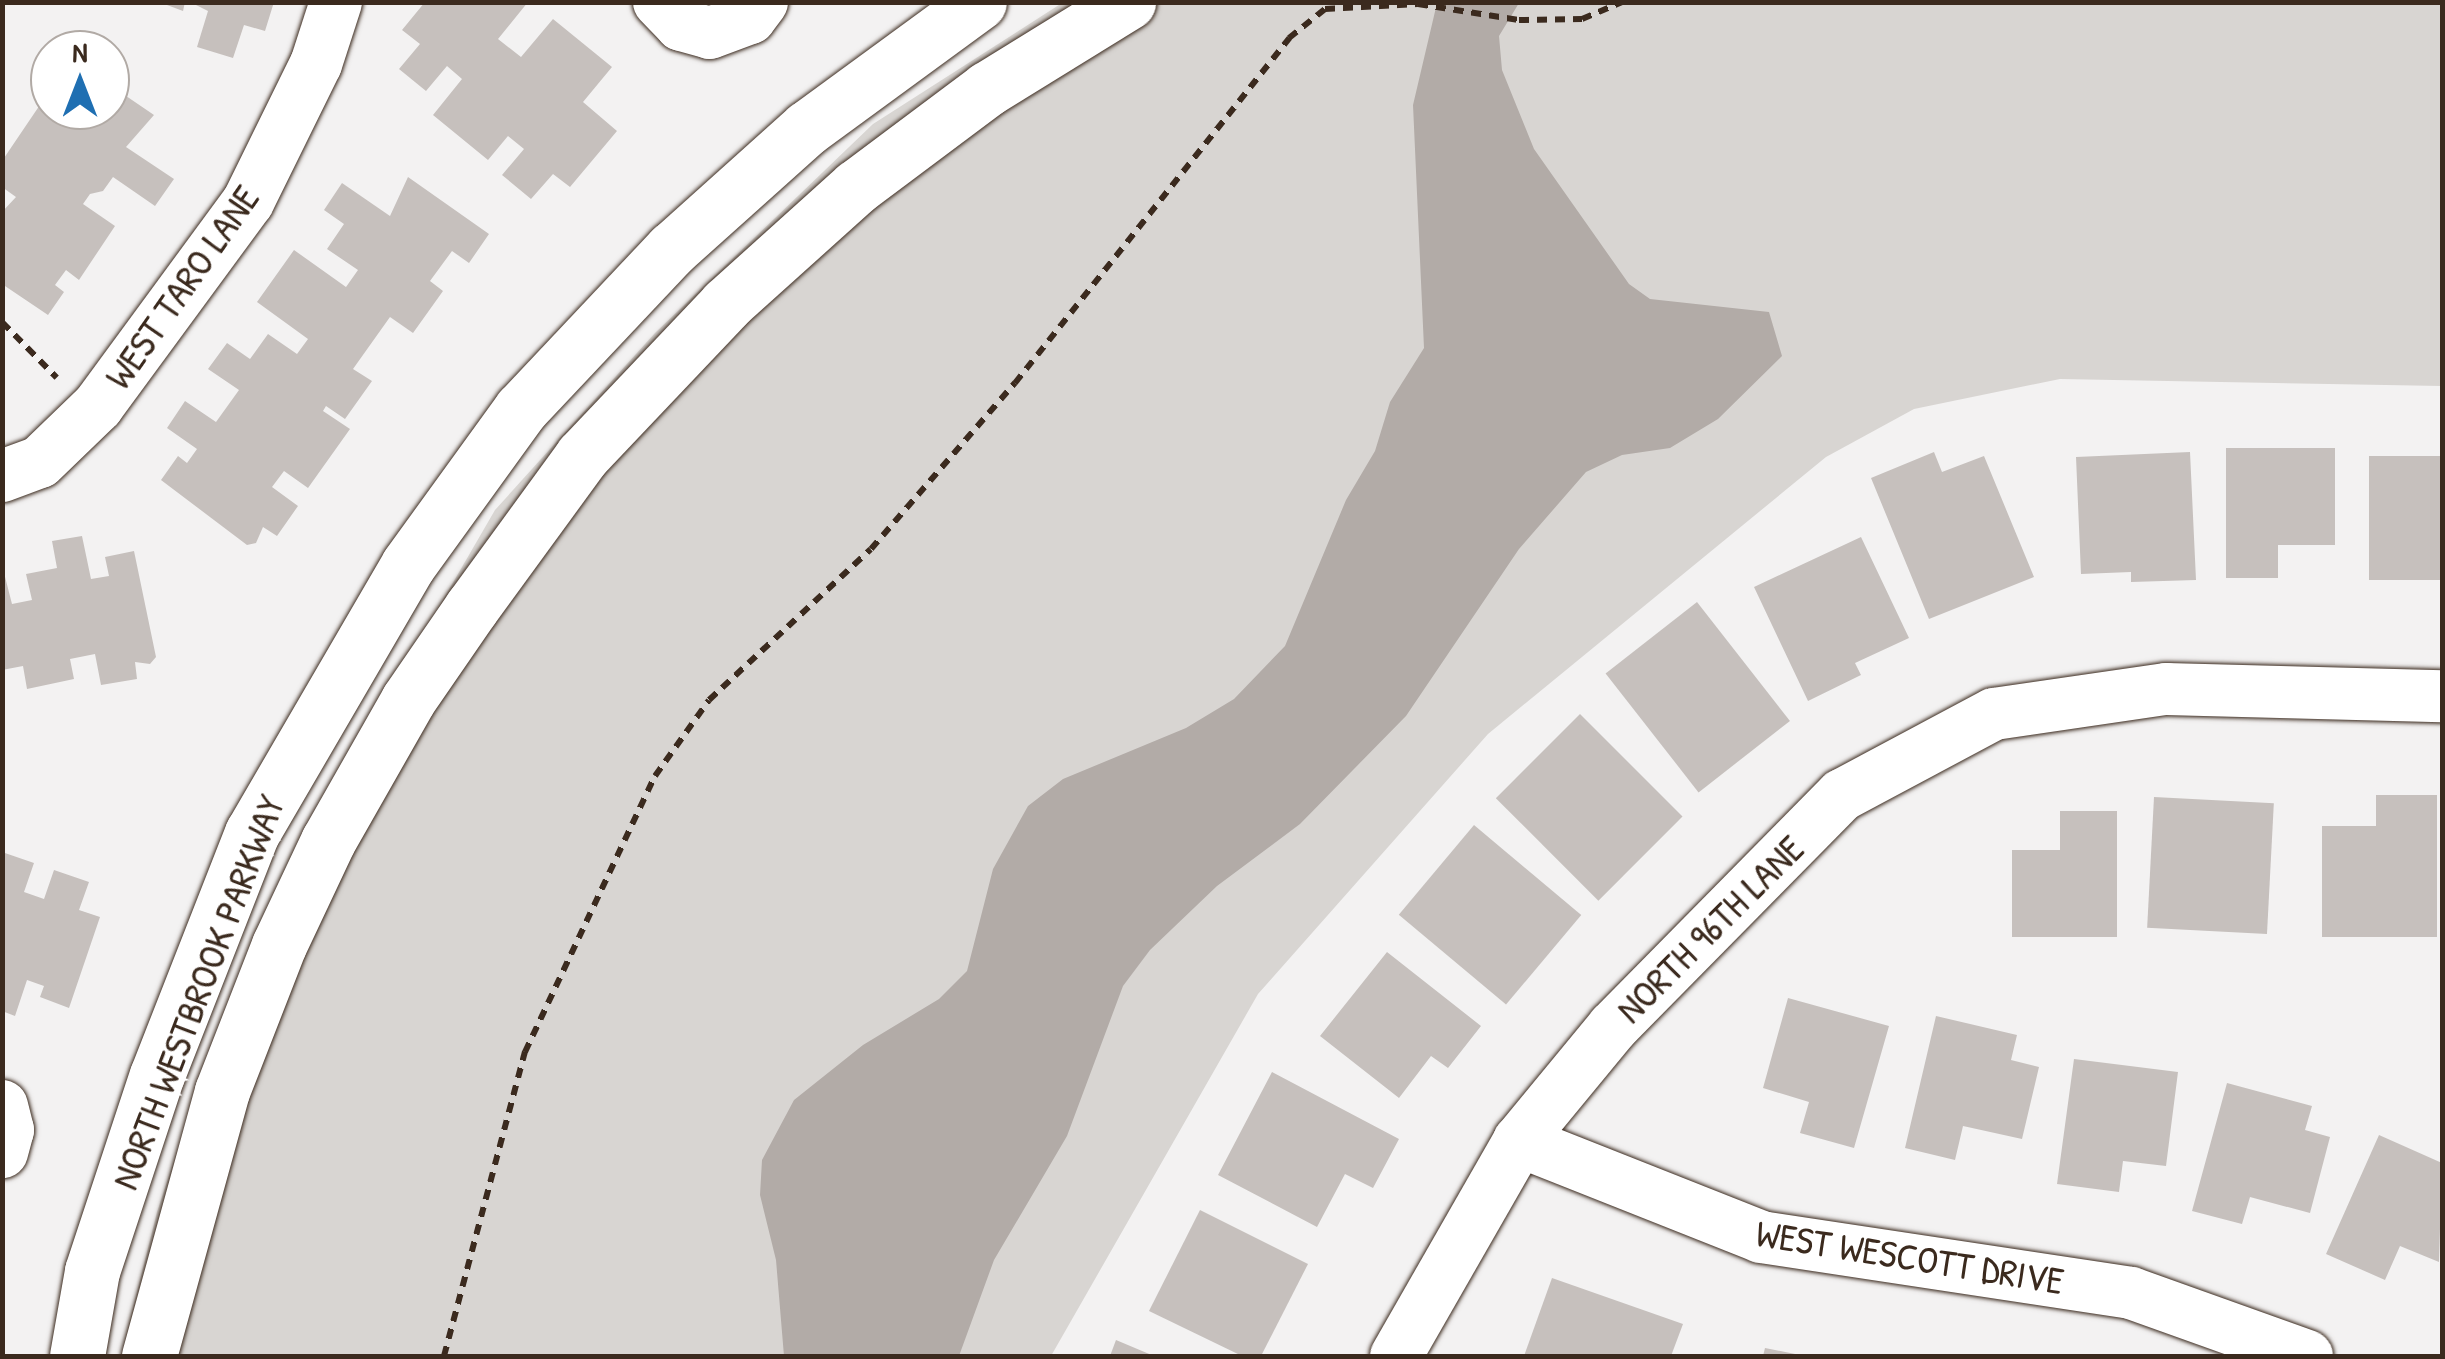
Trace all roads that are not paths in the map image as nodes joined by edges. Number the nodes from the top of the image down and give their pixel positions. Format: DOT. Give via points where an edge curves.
graph roads {
  1 [pos="336,2"];
  2 [pos="659,2"];
  3 [pos="762,2"];
  4 [pos="979,2"];
  5 [pos="1128,2"];
  6 [pos="2,476"];
  7 [pos="2442,696"];
  8 [pos="2,1106"];
  9 [pos="1519,1142"];
  10 [pos="2,1152"];
  11 [pos="77,1356"];
  12 [pos="149,1356"];
  13 [pos="1396,1356"];
  14 [pos="2307,1356"];
  1 -- 6 [label="street, WEST TARO LANE" via="316,64 248,202 91,412 40,462"];
  2 -- 3 [label="street" via="681,25 710,33 741,24"];
  4 -- 11 [label="street, NORTH WESTBROOK PARKWAY" via="807,128 672,250 521,408 408,565 252,834 151,1093 92,1271"];
  5 -- 12 [label="street, NORTH WESTBROOK PARKWAY" via="972,100 856,187 726,304 582,456 472,607 408,700 328,841 279,945 222,1090"];
  7 -- 9 [label="street, NORTH 96TH LANE" via="2166,689 1994,714 1842,795 1613,1027"];
  8 -- 10 [label="street" via="8,1130"];
  9 -- 13 [label="street, NORTH 96TH LANE"];
  9 -- 14 [label="street, WEST WESCOTT DRIVE" via="1761,1237 2130,1293"];
}
